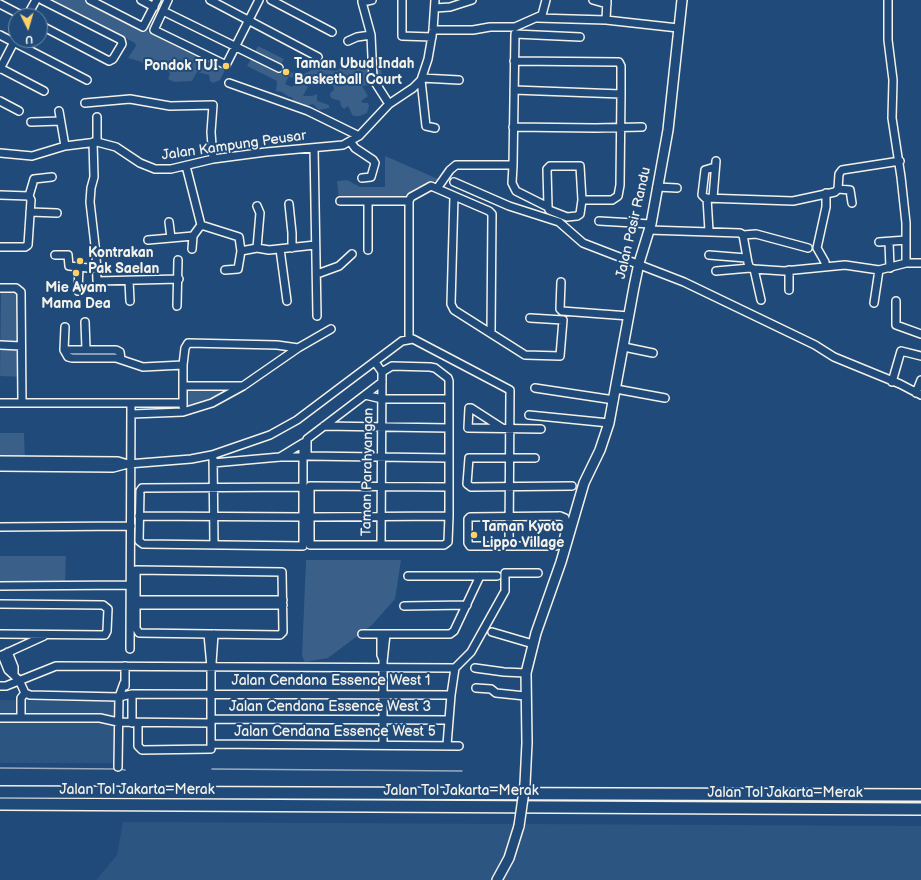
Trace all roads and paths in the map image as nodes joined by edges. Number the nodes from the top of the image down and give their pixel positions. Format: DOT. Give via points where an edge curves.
graph roads {
  1 [pos="42,0"];
  2 [pos="90,0"];
  3 [pos="141,0"];
  4 [pos="168,0"];
  5 [pos="210,0"];
  6 [pos="259,0"];
  7 [pos="271,0"];
  8 [pos="372,0"];
  9 [pos="402,0"];
  10 [pos="435,0"];
  11 [pos="472,0"];
  12 [pos="546,0"];
  13 [pos="593,0"];
  14 [pos="682,0"];
  15 [pos="888,0"];
  16 [pos="362,1"];
  17 [pos="607,2"];
  18 [pos="156,3"];
  19 [pos="435,8"];
  20 [pos="163,11"];
  21 [pos="537,18"];
  22 [pos="249,20"];
  23 [pos="606,20"];
  24 [pos="678,28"];
  25 [pos="48,29"];
  26 [pos="332,32"];
  27 [pos="433,34"];
  28 [pos="371,35"];
  29 [pos="580,37"];
  30 [pos="348,41"];
  31 [pos="236,46"];
  32 [pos="11,48"];
  33 [pos="29,48"];
  34 [pos="318,57"];
  35 [pos="514,61"];
  36 [pos="0,68"];
  37 [pos="279,68"];
  38 [pos="422,79"];
  39 [pos="87,80"];
  40 [pos="459,80"];
  41 [pos="229,83"];
  42 [pos="514,90"];
  43 [pos="44,91"];
  44 [pos="621,94"];
  45 [pos="0,101"];
  46 [pos="86,103"];
  47 [pos="389,104"];
  48 [pos="19,111"];
  49 [pos="59,112"];
  50 [pos="97,117"];
  51 [pos="60,121"];
  52 [pos="32,122"];
  53 [pos="513,127"];
  54 [pos="642,127"];
  55 [pos="435,128"];
  56 [pos="621,128"];
  57 [pos="359,136"];
  58 [pos="350,141"];
  59 [pos="95,142"];
  60 [pos="65,146"];
  61 [pos="314,148"];
  62 [pos="0,153"];
  63 [pos="214,159"];
  64 [pos="900,161"];
  65 [pos="513,164"];
  66 [pos="186,166"];
  67 [pos="52,177"];
  68 [pos="362,178"];
  69 [pos="454,182"];
  70 [pos="439,185"];
  71 [pos="658,187"];
  72 [pos="677,188"];
  73 [pos="838,189"];
  74 [pos="826,194"];
  75 [pos="0,195"];
  76 [pos="29,196"];
  77 [pos="454,196"];
  78 [pos="710,198"];
  79 [pos="582,200"];
  80 [pos="340,201"];
  81 [pos="368,201"];
  82 [pos="409,201"];
  83 [pos="852,203"];
  84 [pos="289,204"];
  85 [pos="256,206"];
  86 [pos="548,207"];
  87 [pos="30,212"];
  88 [pos="57,213"];
  89 [pos="599,221"];
  90 [pos="169,222"];
  91 [pos="201,225"];
  92 [pos="650,227"];
  93 [pos="709,231"];
  94 [pos="743,235"];
  95 [pos="193,236"];
  96 [pos="171,238"];
  97 [pos="148,240"];
  98 [pos="906,240"];
  99 [pos="879,242"];
  100 [pos="890,242"];
  101 [pos="315,245"];
  102 [pos="0,247"];
  103 [pos="257,248"];
  104 [pos="292,248"];
  105 [pos="808,248"];
  106 [pos="192,249"];
  107 [pos="280,249"];
  108 [pos="368,250"];
  109 [pos="0,251"];
  110 [pos="241,251"];
  111 [pos="19,252"];
  112 [pos="352,254"];
  113 [pos="55,255"];
  114 [pos="709,255"];
  115 [pos="746,258"];
  116 [pos="178,260"];
  117 [pos="639,263"];
  118 [pos="906,263"];
  119 [pos="921,263"];
  120 [pos="79,267"];
  121 [pos="825,267"];
  122 [pos="752,268"];
  123 [pos="890,268"];
  124 [pos="97,269"];
  125 [pos="225,270"];
  126 [pos="789,270"];
  127 [pos="879,270"];
  128 [pos="716,271"];
  129 [pos="317,274"];
  130 [pos="179,279"];
  131 [pos="129,281"];
  132 [pos="561,282"];
  133 [pos="0,288"];
  134 [pos="789,290"];
  135 [pos="78,291"];
  136 [pos="761,300"];
  137 [pos="130,301"];
  138 [pos="287,301"];
  139 [pos="896,301"];
  140 [pos="874,303"];
  141 [pos="178,306"];
  142 [pos="317,316"];
  143 [pos="629,316"];
  144 [pos="530,318"];
  145 [pos="85,322"];
  146 [pos="65,327"];
  147 [pos="331,329"];
  148 [pos="491,333"];
  149 [pos="921,334"];
  150 [pos="409,339"];
  151 [pos="0,345"];
  152 [pos="21,346"];
  153 [pos="624,347"];
  154 [pos="298,348"];
  155 [pos="86,349"];
  156 [pos="64,350"];
  157 [pos="653,353"];
  158 [pos="921,356"];
  159 [pos="121,359"];
  160 [pos="375,362"];
  161 [pos="183,365"];
  162 [pos="382,372"];
  163 [pos="921,380"];
  164 [pos="382,382"];
  165 [pos="892,382"];
  166 [pos="183,386"];
  167 [pos="243,386"];
  168 [pos="535,388"];
  169 [pos="616,390"];
  170 [pos="918,394"];
  171 [pos="365,395"];
  172 [pos="665,398"];
  173 [pos="382,399"];
  174 [pos="449,399"];
  175 [pos="614,400"];
  176 [pos="183,402"];
  177 [pos="0,403"];
  178 [pos="22,403"];
  179 [pos="131,404"];
  180 [pos="183,412"];
  181 [pos="132,414"];
  182 [pos="529,415"];
  183 [pos="609,423"];
  184 [pos="324,426"];
  185 [pos="382,427"];
  186 [pos="449,428"];
  187 [pos="502,428"];
  188 [pos="511,428"];
  189 [pos="541,429"];
  190 [pos="212,455"];
  191 [pos="382,456"];
  192 [pos="280,457"];
  193 [pos="303,457"];
  194 [pos="449,458"];
  195 [pos="510,458"];
  196 [pos="535,458"];
  197 [pos="0,460"];
  198 [pos="213,463"];
  199 [pos="129,464"];
  200 [pos="0,467"];
  201 [pos="572,486"];
  202 [pos="214,487"];
  203 [pos="381,487"];
  204 [pos="449,487"];
  205 [pos="510,487"];
  206 [pos="303,488"];
  207 [pos="139,516"];
  208 [pos="380,516"];
  209 [pos="449,516"];
  210 [pos="214,517"];
  211 [pos="307,517"];
  212 [pos="510,517"];
  213 [pos="0,526"];
  214 [pos="131,526"];
  215 [pos="214,544"];
  216 [pos="380,545"];
  217 [pos="509,546"];
  218 [pos="538,573"];
  219 [pos="408,576"];
  220 [pos="480,576"];
  221 [pos="497,576"];
  222 [pos="131,585"];
  223 [pos="0,586"];
  224 [pos="136,602"];
  225 [pos="283,603"];
  226 [pos="0,604"];
  227 [pos="467,605"];
  228 [pos="404,606"];
  229 [pos="492,632"];
  230 [pos="0,634"];
  231 [pos="211,634"];
  232 [pos="362,634"];
  233 [pos="383,634"];
  234 [pos="46,635"];
  235 [pos="533,644"];
  236 [pos="130,649"];
  237 [pos="3,654"];
  238 [pos="383,665"];
  239 [pos="125,666"];
  240 [pos="211,667"];
  241 [pos="455,668"];
  242 [pos="475,668"];
  243 [pos="526,673"];
  244 [pos="19,680"];
  245 [pos="124,683"];
  246 [pos="0,686"];
  247 [pos="476,688"];
  248 [pos="25,693"];
  249 [pos="130,694"];
  250 [pos="211,694"];
  251 [pos="383,695"];
  252 [pos="450,695"];
  253 [pos="525,696"];
  254 [pos="119,697"];
  255 [pos="0,718"];
  256 [pos="21,718"];
  257 [pos="448,720"];
  258 [pos="211,721"];
  259 [pos="383,721"];
  260 [pos="118,722"];
  261 [pos="135,723"];
  262 [pos="211,744"];
  263 [pos="383,745"];
  264 [pos="447,745"];
  265 [pos="459,746"];
  266 [pos="118,767"];
  267 [pos="0,792"];
  268 [pos="921,796"];
  269 [pos="0,804"];
  270 [pos="921,809"];
  271 [pos="496,880"];
  1 -- 25 [label="street" via="121,40 122,44 109,61"];
  2 -- 18 [label="street" via="143,27"];
  3 -- 18 [label="street"];
  4 -- 20 [label="street"];
  5 -- 22 [label="street"];
  6 -- 22 [label="street"];
  7 -- 26 [label="street"];
  8 -- 16 [label="street"];
  9 -- 27 [label="street" via="402,36"];
  10 -- 19 [label="street"];
  11 -- 19 [label="street"];
  12 -- 21 [label="street" via="544,11"];
  13 -- 17 [label="street"];
  14 -- 24 [label="main road, Jalan Pasir Randu"];
  15 -- 64 [label="street" via="888,40 893,80 892,118"];
  16 -- 28 [label="street"];
  17 -- 23 [label="street"];
  19 -- 27 [label="street"];
  20 -- 31 [label="street"];
  20 -- 31 [label="street" via="154,29 226,65"];
  21 -- 23 [label="street"];
  21 -- 27 [label="street" via="516,27 490,27"];
  22 -- 31 [label="street"];
  22 -- 34 [label="street"];
  23 -- 24 [label="street"];
  24 -- 71 [label="main road, Jalan Pasir Randu" via="668,130"];
  27 -- 38 [label="street"];
  28 -- 30 [label="street"];
  28 -- 47 [label="street" via="373,78"];
  29 -- 35 [label="street" via="515,34"];
  31 -- 37 [label="street"];
  32 -- 36 [label="street"];
  33 -- 39 [label="street"];
  35 -- 42 [label="street"];
  35 -- 44 [label="street" via="619,62"];
  36 -- 43 [label="street"];
  38 -- 40 [label="street"];
  38 -- 47 [label="street, Jalan Kampung Peusar"];
  38 -- 55 [label="street" via="426,126"];
  41 -- 57 [label="street" via="308,111"];
  42 -- 44 [label="street"];
  42 -- 53 [label="street"];
  44 -- 56 [label="street"];
  45 -- 48 [label="street"];
  46 -- 63 [label="street" via="130,99 170,106 213,105 211,132"];
  47 -- 57 [label="street, Jalan Kampung Peusar"];
  49 -- 51 [label="street"];
  50 -- 59 [label="street"];
  51 -- 52 [label="street"];
  51 -- 60 [label="street"];
  53 -- 56 [label="street"];
  53 -- 65 [label="street"];
  54 -- 56 [label="street"];
  56 -- 79 [label="street" via="618,196 612,200"];
  57 -- 58 [label="street, Jalan Kampung Peusar"];
  58 -- 61 [label="street, Jalan Kampung Peusar" via="337,147"];
  58 -- 68 [label="street" via="374,163 371,177"];
  59 -- 60 [label="street, Jalan Kampung Peusar"];
  59 -- 66 [label="street, Jalan Kampung Peusar" via="116,147 148,168 171,169"];
  59 -- 124 [label="street" via="90,202"];
  60 -- 62 [label="street, Jalan Kampung Peusar" via="32,156"];
  61 -- 63 [label="street, Jalan Kampung Peusar"];
  61 -- 101 [label="street"];
  63 -- 66 [label="street, Jalan Kampung Peusar"];
  64 -- 73 [label="street" via="840,171"];
  64 -- 98 [label="street"];
  65 -- 70 [label="street" via="456,165"];
  65 -- 86 [label="street" via="512,183 516,191"];
  66 -- 91 [label="street"];
  67 -- 76 [label="street" via="34,179"];
  69 -- 117 [label="street" via="509,206 559,222 583,243"];
  70 -- 77 [label="street"];
  70 -- 82 [label="street" via="431,186 411,197"];
  71 -- 72 [label="street"];
  71 -- 92 [label="main road, Jalan Pasir Randu"];
  73 -- 74 [label="street"];
  73 -- 83 [label="street" via="850,190"];
  74 -- 78 [label="street" via="793,201"];
  74 -- 121 [label="street" via="826,207 817,248"];
  75 -- 76 [label="street"];
  76 -- 87 [label="street"];
  77 -- 148 [label="street" via="452,307"];
  77 -- 148 [label="street" via="489,211 492,217"];
  78 -- 78 [label="street" via="716,164 705,170 702,195"];
  78 -- 93 [label="street"];
  79 -- 86 [label="street" via="580,214 577,216 567,217 551,212"];
  79 -- 86 [label="street" via="580,166 550,166 547,169"];
  80 -- 81 [label="street"];
  81 -- 82 [label="street"];
  81 -- 108 [label="street"];
  82 -- 150 [label="street"];
  84 -- 104 [label="street"];
  85 -- 103 [label="street" via="260,213"];
  87 -- 88 [label="street"];
  87 -- 102 [label="street" via="28,245"];
  89 -- 92 [label="street"];
  90 -- 96 [label="street"];
  91 -- 95 [label="street"];
  91 -- 110 [label="street" via="239,237"];
  92 -- 93 [label="street"];
  92 -- 117 [label="main road, Jalan Pasir Randu"];
  93 -- 94 [label="street" via="736,232"];
  94 -- 105 [label="street" via="756,234"];
  94 -- 115 [label="street"];
  95 -- 96 [label="street"];
  95 -- 106 [label="street"];
  96 -- 97 [label="street"];
  98 -- 100 [label="street"];
  98 -- 118 [label="street"];
  99 -- 100 [label="street"];
  100 -- 123 [label="street"];
  101 -- 104 [label="street"];
  101 -- 129 [label="street"];
  103 -- 107 [label="street"];
  103 -- 110 [label="street"];
  104 -- 107 [label="street"];
  107 -- 138 [label="street"];
  109 -- 111 [label="street"];
  110 -- 125 [label="street" via="238,269"];
  112 -- 129 [label="street" via="339,266"];
  113 -- 120 [label="street" via="68,255 69,266"];
  114 -- 115 [label="street"];
  115 -- 122 [label="street"];
  116 -- 130 [label="street"];
  117 -- 143 [label="main road, Jalan Pasir Randu"];
  117 -- 165 [label="street"];
  118 -- 119 [label="street"];
  118 -- 123 [label="street"];
  120 -- 124 [label="street"];
  120 -- 135 [label="street"];
  121 -- 126 [label="street"];
  121 -- 127 [label="street" via="845,265"];
  122 -- 126 [label="street"];
  122 -- 128 [label="street"];
  122 -- 136 [label="street"];
  123 -- 127 [label="street"];
  124 -- 131 [label="street" via="97,281"];
  126 -- 134 [label="street"];
  127 -- 140 [label="street"];
  129 -- 142 [label="street"];
  130 -- 131 [label="street"];
  130 -- 141 [label="street"];
  131 -- 137 [label="street"];
  132 -- 143 [label="street" via="562,311"];
  133 -- 152 [label="street" via="16,288 21,292"];
  139 -- 149 [label="street" via="896,325"];
  143 -- 153 [label="main road, Jalan Pasir Randu"];
  144 -- 148 [label="street" via="563,320 560,356 525,355"];
  145 -- 155 [label="street"];
  146 -- 156 [label="street"];
  147 -- 154 [label="street"];
  150 -- 160 [label="street" via="402,341"];
  150 -- 188 [label="street" via="416,340 507,387 511,394"];
  151 -- 152 [label="street"];
  152 -- 178 [label="street"];
  153 -- 157 [label="street"];
  153 -- 169 [label="main road, Jalan Pasir Randu"];
  154 -- 161 [label="street" via="277,345 188,343"];
  154 -- 167 [label="street"];
  155 -- 156 [label="street"];
  155 -- 159 [label="street" via="116,350 120,352"];
  156 -- 159 [label="street" via="68,357 72,358"];
  158 -- 165 [label="street" via="901,351"];
  159 -- 161 [label="street" via="143,367"];
  160 -- 162 [label="street"];
  160 -- 190 [label="street" via="296,420 270,435"];
  161 -- 166 [label="street"];
  162 -- 164 [label="street, Taman Parahyangan"];
  162 -- 174 [label="street" via="392,366 435,368 448,378"];
  163 -- 170 [label="street"];
  164 -- 171 [label="street"];
  164 -- 173 [label="street, Taman Parahyangan"];
  165 -- 170 [label="street"];
  166 -- 167 [label="street"];
  166 -- 176 [label="street"];
  167 -- 180 [label="street" via="212,403"];
  168 -- 175 [label="street"];
  169 -- 172 [label="street"];
  169 -- 175 [label="main road, Jalan Pasir Randu"];
  171 -- 173 [label="street"];
  171 -- 184 [label="street"];
  173 -- 174 [label="street"];
  173 -- 185 [label="street, Taman Parahyangan"];
  174 -- 186 [label="street"];
  175 -- 183 [label="main road, Jalan Pasir Randu"];
  176 -- 179 [label="street"];
  176 -- 180 [label="street"];
  177 -- 178 [label="street"];
  178 -- 179 [label="street"];
  179 -- 181 [label="street"];
  180 -- 181 [label="street"];
  181 -- 199 [label="street"];
  182 -- 183 [label="street"];
  183 -- 235 [label="main road, Jalan Pasir Randu" via="600,450 584,483"];
  184 -- 185 [label="street"];
  184 -- 191 [label="street" via="306,440 306,454 309,457"];
  185 -- 186 [label="street"];
  185 -- 191 [label="street, Taman Parahyangan"];
  186 -- 194 [label="street"];
  187 -- 187 [label="street" via="468,428 469,408 471,408"];
  187 -- 188 [label="street"];
  188 -- 189 [label="street"];
  188 -- 195 [label="street"];
  190 -- 198 [label="street"];
  190 -- 199 [label="street"];
  191 -- 194 [label="street"];
  191 -- 203 [label="street, Taman Parahyangan"];
  192 -- 193 [label="street"];
  192 -- 193 [label="street" via="303,442"];
  192 -- 198 [label="street"];
  193 -- 206 [label="street"];
  194 -- 204 [label="street"];
  195 -- 196 [label="street"];
  195 -- 205 [label="street"];
  195 -- 205 [label="street" via="468,458 467,484 471,487"];
  197 -- 199 [label="street" via="118,460"];
  198 -- 202 [label="street"];
  199 -- 200 [label="street" via="113,468"];
  199 -- 214 [label="street"];
  201 -- 205 [label="street"];
  202 -- 206 [label="street"];
  202 -- 207 [label="street" via="142,488"];
  202 -- 210 [label="street"];
  203 -- 204 [label="street"];
  203 -- 208 [label="street, Taman Parahyangan"];
  203 -- 211 [label="street" via="310,486"];
  204 -- 209 [label="street"];
  205 -- 212 [label="street"];
  206 -- 211 [label="street"];
  207 -- 210 [label="street"];
  207 -- 215 [label="street" via="139,541 143,544"];
  208 -- 209 [label="street"];
  208 -- 211 [label="street"];
  208 -- 216 [label="street, Taman Parahyangan"];
  209 -- 216 [label="street" via="448,539 445,544"];
  210 -- 211 [label="street"];
  210 -- 215 [label="street"];
  211 -- 215 [label="street" via="303,546"];
  211 -- 216 [label="street" via="310,546"];
  212 -- 217 [label="street"];
  212 -- 217 [label="street" via="468,519 469,545"];
  212 -- 217 [label="street" via="560,516 565,518 567,524 562,542 556,546"];
  213 -- 214 [label="street"];
  214 -- 222 [label="street"];
  218 -- 241 [label="street" via="505,573 505,591 471,652"];
  219 -- 220 [label="street"];
  220 -- 221 [label="street"];
  220 -- 227 [label="street"];
  222 -- 223 [label="street"];
  222 -- 236 [label="street"];
  224 -- 225 [label="street"];
  224 -- 225 [label="street" via="136,572 139,569 280,571 283,575"];
  224 -- 231 [label="street" via="136,628 139,633"];
  225 -- 231 [label="street" via="282,634"];
  226 -- 234 [label="street" via="103,605 108,609 108,631 105,635"];
  227 -- 228 [label="street"];
  227 -- 233 [label="street" via="450,634"];
  229 -- 235 [label="street"];
  230 -- 234 [label="street"];
  231 -- 240 [label="street"];
  232 -- 233 [label="street"];
  233 -- 238 [label="street"];
  234 -- 237 [label="street"];
  235 -- 243 [label="main road, Jalan Pasir Randu"];
  237 -- 244 [label="street" via="14,667 14,674"];
  238 -- 240 [label="street"];
  238 -- 241 [label="street"];
  238 -- 251 [label="street"];
  239 -- 240 [label="street"];
  239 -- 244 [label="street" via="56,666"];
  239 -- 245 [label="street"];
  240 -- 250 [label="street"];
  241 -- 252 [label="street"];
  242 -- 243 [label="street"];
  243 -- 253 [label="main road, Jalan Pasir Randu"];
  244 -- 246 [label="street"];
  244 -- 248 [label="street"];
  245 -- 249 [label="street"];
  245 -- 254 [label="street"];
  247 -- 253 [label="street"];
  248 -- 254 [label="street"];
  248 -- 256 [label="street" via="21,698"];
  249 -- 250 [label="street, Jalan Cendana Essence West 1"];
  249 -- 254 [label="street"];
  249 -- 261 [label="street"];
  250 -- 251 [label="street, Jalan Cendana Essence West 1"];
  250 -- 258 [label="street"];
  251 -- 252 [label="street, Jalan Cendana Essence West 1"];
  251 -- 259 [label="street"];
  252 -- 257 [label="street"];
  253 -- 271 [label="main road, Jalan Pasir Randu, bridge" via="531,744 525,784 518,826 509,858"];
  254 -- 260 [label="street"];
  255 -- 256 [label="street, Jalan Cendana Essence West 3"];
  256 -- 260 [label="street, Jalan Cendana Essence West 3" via="100,718"];
  257 -- 259 [label="street, Jalan Cendana Essence West 3"];
  257 -- 264 [label="street"];
  258 -- 259 [label="street, Jalan Cendana Essence West 3"];
  258 -- 261 [label="street, Jalan Cendana Essence West 3"];
  258 -- 262 [label="street"];
  259 -- 263 [label="street"];
  260 -- 261 [label="street, Jalan Cendana Essence West 3"];
  260 -- 266 [label="street"];
  261 -- 262 [label="street, Jalan Cendana Essence West 5" via="138,746 142,750 211,749"];
  262 -- 263 [label="street, Jalan Cendana Essence West 5"];
  263 -- 264 [label="street, Jalan Cendana Essence West 5"];
  264 -- 265 [label="street, Jalan Cendana Essence West 5"];
  267 -- 268 [label="highway, Jalan Tol Jakarta–Merak"];
  269 -- 270 [label="highway, Jalan Tol Jakarta–Merak"];
}
